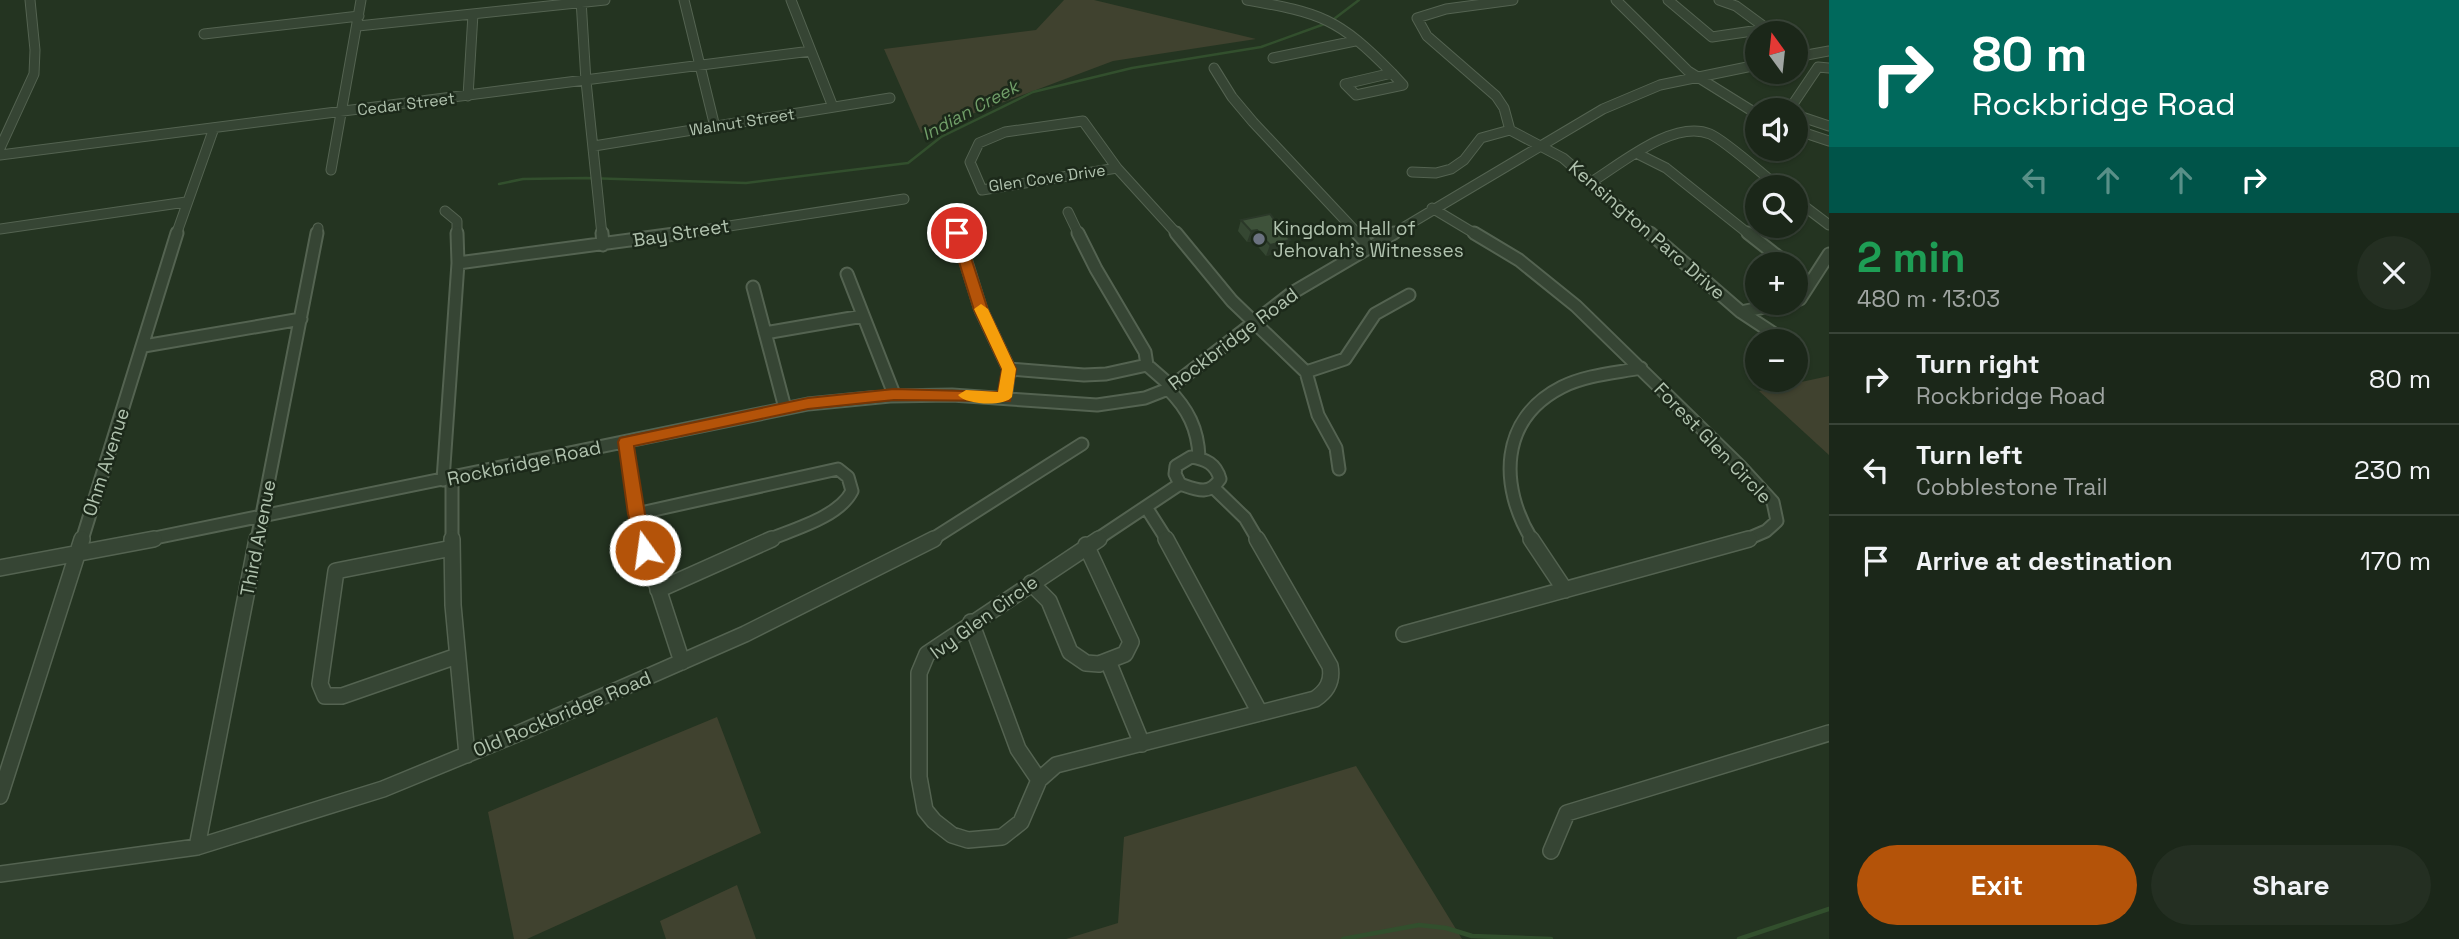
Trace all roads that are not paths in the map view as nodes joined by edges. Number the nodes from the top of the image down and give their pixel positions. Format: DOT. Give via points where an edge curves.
graph roads {
  1 [pos="30,0"];
  2 [pos="361,0"];
  3 [pos="605,0"];
  4 [pos="684,0"];
  5 [pos="791,0"];
  6 [pos="1247,0"];
  7 [pos="1513,0"];
  8 [pos="1616,0"];
  9 [pos="1668,0"];
  10 [pos="1719,0"];
  11 [pos="581,1"];
  12 [pos="1739,3"];
  13 [pos="473,14"];
  14 [pos="359,16"];
  15 [pos="1759,21"];
  16 [pos="358,26"];
  17 [pos="204,34"];
  18 [pos="1745,34"];
  19 [pos="1355,41"];
  20 [pos="811,51"];
  21 [pos="1829,51"];
  22 [pos="1808,55"];
  23 [pos="1273,58"];
  24 [pos="700,66"];
  25 [pos="1745,67"];
  26 [pos="1214,68"];
  27 [pos="1829,68"];
  28 [pos="1392,73"];
  29 [pos="1696,77"];
  30 [pos="586,81"];
  31 [pos="468,96"];
  32 [pos="890,98"];
  33 [pos="1797,98"];
  34 [pos="833,107"];
  35 [pos="1745,107"];
  36 [pos="343,112"];
  37 [pos="1808,119"];
  38 [pos="1829,126"];
  39 [pos="715,127"];
  40 [pos="214,128"];
  41 [pos="1510,130"];
  42 [pos="1808,134"];
  43 [pos="1829,141"];
  44 [pos="594,146"];
  45 [pos="1541,146"];
  46 [pos="0,148"];
  47 [pos="0,155"];
  48 [pos="1640,155"];
  49 [pos="1117,168"];
  50 [pos="331,170"];
  51 [pos="1412,172"];
  52 [pos="1763,175"];
  53 [pos="1593,181"];
  54 [pos="904,199"];
  55 [pos="186,202"];
  56 [pos="1432,208"];
  57 [pos="1808,209"];
  58 [pos="445,211"];
  59 [pos="1068,212"];
  60 [pos="1829,225"];
  61 [pos="318,228"];
  62 [pos="0,229"];
  63 [pos="957,233"];
  64 [pos="603,244"];
  65 [pos="1369,246"];
  66 [pos="1772,252"];
  67 [pos="1829,254"];
  68 [pos="458,263"];
  69 [pos="1808,272"];
  70 [pos="847,274"];
  71 [pos="1815,275"];
  72 [pos="1808,286"];
  73 [pos="753,287"];
  74 [pos="1409,295"];
  75 [pos="1745,311"];
  76 [pos="1741,312"];
  77 [pos="863,316"];
  78 [pos="301,320"];
  79 [pos="1254,321"];
  80 [pos="1767,329"];
  81 [pos="765,333"];
  82 [pos="144,346"];
  83 [pos="1147,365"];
  84 [pos="1641,368"];
  85 [pos="1009,369"];
  86 [pos="1306,372"];
  87 [pos="1170,387"];
  88 [pos="894,394"];
  89 [pos="1005,397"];
  90 [pos="785,408"];
  91 [pos="626,442"];
  92 [pos="1082,444"];
  93 [pos="1199,457"];
  94 [pos="1339,469"];
  95 [pos="448,479"];
  96 [pos="1180,484"];
  97 [pos="1214,488"];
  98 [pos="1146,507"];
  99 [pos="636,514"];
  100 [pos="261,518"];
  101 [pos="1086,545"];
  102 [pos="452,548"];
  103 [pos="76,553"];
  104 [pos="0,568"];
  105 [pos="1031,583"];
  106 [pos="658,590"];
  107 [pos="1565,590"];
  108 [pos="971,622"];
  109 [pos="1405,634"];
  110 [pos="457,656"];
  111 [pos="1108,661"];
  112 [pos="682,662"];
  113 [pos="1260,713"];
  114 [pos="1829,733"];
  115 [pos="1142,744"];
  116 [pos="467,755"];
  117 [pos="1039,780"];
  118 [pos="0,796"];
  119 [pos="197,848"];
  120 [pos="1551,851"];
  121 [pos="0,874"];
  1 -- 46 [label="street" via="34,74"];
  2 -- 14 [label="street"];
  3 -- 11 [label="street"];
  4 -- 24 [label="street"];
  5 -- 20 [label="street"];
  6 -- 19 [label="street" via="1327,19"];
  7 -- 41 [label="street" via="1446,9 1417,18 1427,36 1496,96"];
  8 -- 29 [label="street"];
  9 -- 18 [label="street" via="1712,37"];
  10 -- 12 [label="street"];
  11 -- 13 [label="street"];
  11 -- 30 [label="street"];
  12 -- 15 [label="street"];
  13 -- 16 [label="street"];
  13 -- 31 [label="street"];
  14 -- 16 [label="street"];
  14 -- 17 [label="street"];
  16 -- 36 [label="street"];
  19 -- 23 [label="street"];
  19 -- 28 [label="street"];
  20 -- 24 [label="street, Cedar Street"];
  20 -- 34 [label="street"];
  21 -- 22 [label="street"];
  24 -- 30 [label="street, Cedar Street"];
  24 -- 39 [label="street"];
  25 -- 29 [label="street, Rockbridge Road"];
  26 -- 65 [label="street" via="1248,120"];
  27 -- 33 [label="street" via="1818,67"];
  28 -- 28 [label="street" via="1403,85 1356,95 1345,84"];
  29 -- 35 [label="street"];
  29 -- 45 [label="street, Rockbridge Road" via="1629,96"];
  30 -- 31 [label="street, Cedar Street"];
  30 -- 44 [label="street"];
  31 -- 36 [label="street, Cedar Street"];
  32 -- 34 [label="street, Walnut Street"];
  34 -- 39 [label="street, Walnut Street"];
  36 -- 40 [label="street, Cedar Street"];
  36 -- 50 [label="street"];
  37 -- 38 [label="street"];
  39 -- 44 [label="street, Walnut Street"];
  40 -- 47 [label="street, Cedar Street"];
  40 -- 55 [label="street, Ohm Avenue"];
  41 -- 45 [label="street, Kensington Parc Drive"];
  41 -- 51 [label="street" via="1481,138 1451,169"];
  42 -- 43 [label="street"];
  44 -- 64 [label="street"];
  45 -- 53 [label="street, Kensington Parc Drive"];
  45 -- 56 [label="street, Rockbridge Road"];
  48 -- 52 [label="street" via="1670,134 1701,132"];
  48 -- 53 [label="street"];
  48 -- 66 [label="street" via="1666,168"];
  49 -- 49 [label="street, Glen Cove Drive" via="1083,121 995,135 979,143 970,162 982,190"];
  49 -- 79 [label="street, Glen Cove Drive"];
  53 -- 76 [label="street, Kensington Parc Drive"];
  54 -- 64 [label="street, Bay Street"];
  55 -- 62 [label="street"];
  55 -- 82 [label="street, Ohm Avenue"];
  56 -- 65 [label="street, Rockbridge Road"];
  56 -- 84 [label="street, Forest Glen Circle" via="1542,277"];
  57 -- 60 [label="street"];
  58 -- 68 [label="street" via="457,221"];
  59 -- 83 [label="street" via="1145,352"];
  61 -- 78 [label="street, Third Avenue"];
  63 -- 85 [label="street" via="981,310"];
  64 -- 68 [label="street, Bay Street"];
  65 -- 79 [label="street, Rockbridge Road"];
  67 -- 71 [label="street"];
  68 -- 95 [label="street"];
  69 -- 71 [label="street"];
  70 -- 77 [label="street"];
  71 -- 72 [label="street"];
  73 -- 81 [label="street"];
  74 -- 86 [label="street" via="1382,307 1345,359"];
  75 -- 76 [label="street"];
  76 -- 80 [label="street, Kensington Parc Drive"];
  77 -- 81 [label="street"];
  77 -- 88 [label="street"];
  78 -- 82 [label="street"];
  78 -- 100 [label="street, Third Avenue"];
  79 -- 86 [label="street, Glen Cove Drive"];
  79 -- 87 [label="street, Rockbridge Road"];
  81 -- 90 [label="street"];
  82 -- 103 [label="street, Ohm Avenue"];
  83 -- 85 [label="street" via="1084,375"];
  83 -- 87 [label="street"];
  84 -- 107 [label="street" via="1564,386 1529,411 1509,448 1513,499 1530,536"];
  84 -- 107 [label="street, Forest Glen Circle" via="1757,484 1773,502 1777,521 1741,542"];
  85 -- 89 [label="street"];
  86 -- 94 [label="street" via="1318,415 1336,447"];
  87 -- 89 [label="street, Rockbridge Road" via="1133,402 1103,404"];
  87 -- 93 [label="street" via="1191,415"];
  88 -- 89 [label="street, Rockbridge Road"];
  88 -- 90 [label="street, Rockbridge Road"];
  90 -- 91 [label="street, Rockbridge Road"];
  91 -- 95 [label="street, Rockbridge Road"];
  91 -- 99 [label="street"];
  92 -- 112 [label="street, Old Rockbridge Road" via="925,544"];
  93 -- 96 [label="street" via="1178,461 1174,472"];
  93 -- 97 [label="street" via="1219,473"];
  95 -- 100 [label="street, Rockbridge Road"];
  95 -- 102 [label="street"];
  96 -- 97 [label="street" via="1193,491"];
  96 -- 98 [label="street, Ivy Glen Circle"];
  97 -- 113 [label="street" via="1245,518 1330,666 1332,676 1325,694"];
  98 -- 101 [label="street, Ivy Glen Circle"];
  98 -- 113 [label="street"];
  99 -- 106 [label="street"];
  99 -- 106 [label="street" via="838,469 848,477 852,491 847,501 822,516"];
  100 -- 103 [label="street, Rockbridge Road"];
  100 -- 119 [label="street, Third Avenue"];
  101 -- 105 [label="street, Ivy Glen Circle"];
  101 -- 111 [label="street" via="1131,642 1125,654"];
  102 -- 110 [label="street"];
  102 -- 110 [label="street" via="336,571 320,684 325,696 342,696"];
  103 -- 104 [label="street, Rockbridge Road"];
  103 -- 118 [label="street, Ohm Avenue"];
  105 -- 108 [label="street, Ivy Glen Circle"];
  105 -- 111 [label="street" via="1049,601 1070,652 1086,663"];
  106 -- 112 [label="street"];
  107 -- 109 [label="street, Forest Glen Circle"];
  108 -- 117 [label="street" via="1018,749"];
  108 -- 117 [label="street, Ivy Glen Circle" via="926,654 919,673 919,777 925,810 952,835 968,840 1002,837 1021,822"];
  110 -- 116 [label="street"];
  111 -- 115 [label="street"];
  112 -- 116 [label="street, Old Rockbridge Road"];
  113 -- 115 [label="street"];
  114 -- 120 [label="street" via="1567,813"];
  115 -- 117 [label="street" via="1056,765"];
  116 -- 119 [label="street, Old Rockbridge Road" via="383,789"];
  119 -- 121 [label="street, Old Rockbridge Road"];
}
